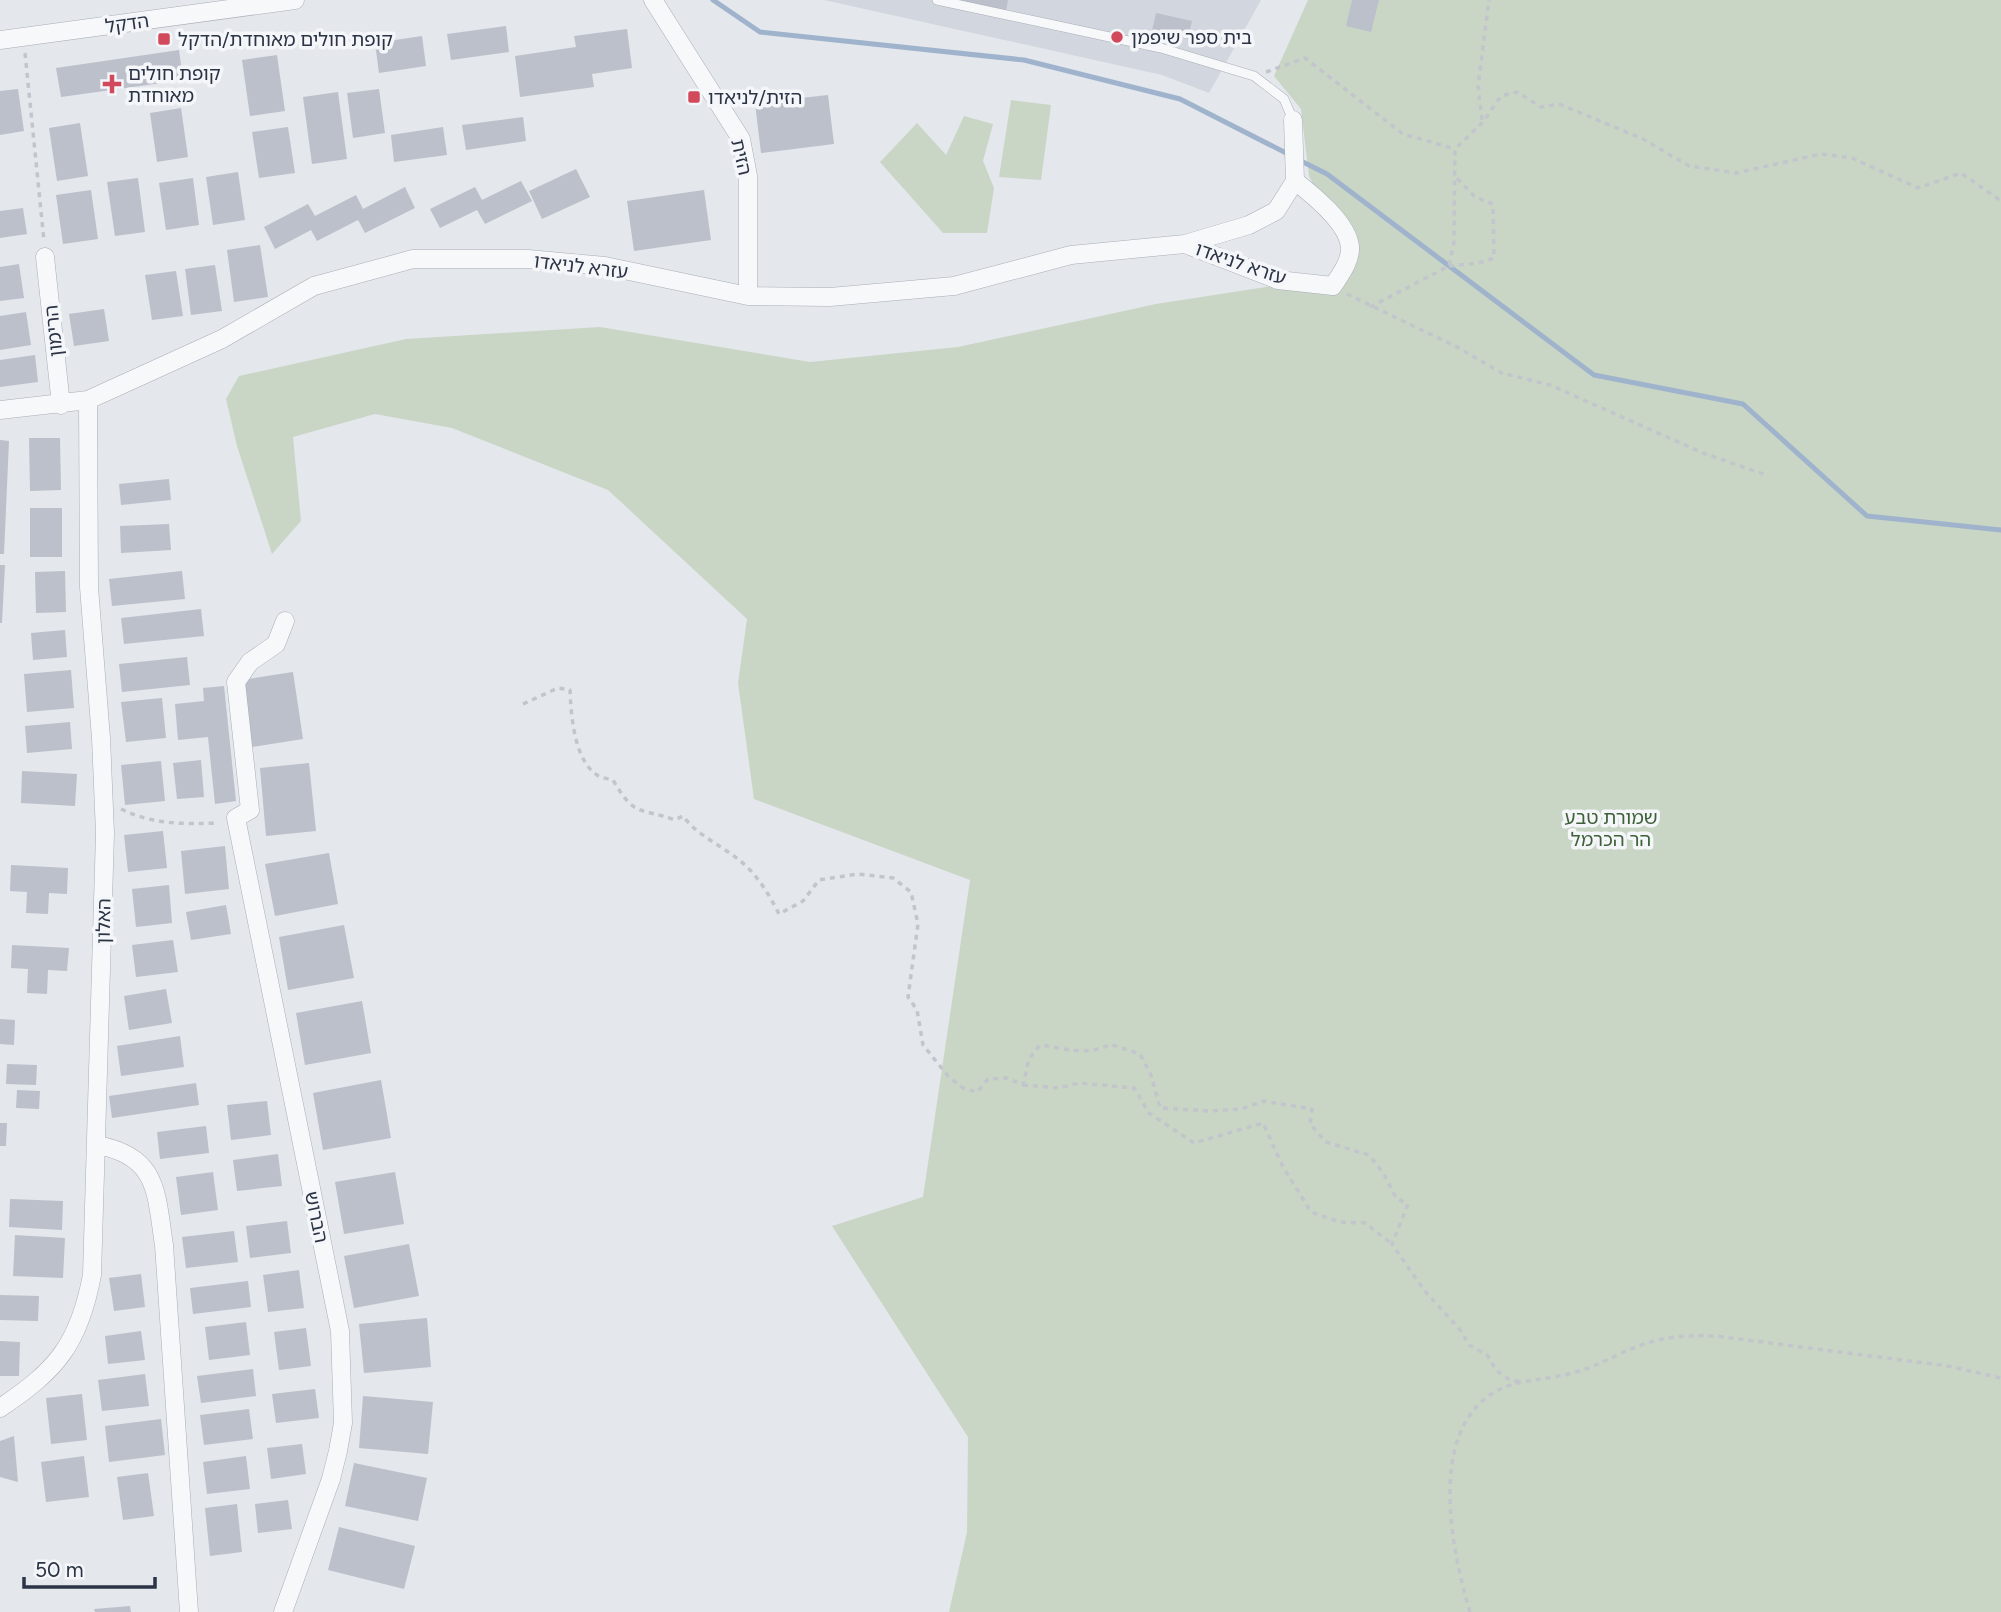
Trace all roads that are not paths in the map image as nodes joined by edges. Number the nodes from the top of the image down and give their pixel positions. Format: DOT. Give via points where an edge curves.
graph roads {
  1 [pos="295,0"];
  2 [pos="653,0"];
  3 [pos="937,0"];
  4 [pos="0,40"];
  5 [pos="1293,120"];
  6 [pos="1295,181"];
  7 [pos="1185,244"];
  8 [pos="45,257"];
  9 [pos="748,296"];
  10 [pos="88,400"];
  11 [pos="61,405"];
  12 [pos="0,410"];
  13 [pos="285,621"];
  14 [pos="97,1145"];
  15 [pos="0,1408"];
  16 [pos="189,1612"];
  17 [pos="283,1612"];
  1 -- 4 [label="street, הדקל"];
  2 -- 9 [label="street, הזית" via="741,139 748,176"];
  3 -- 5 [label="lane" via="1161,48 1254,76 1284,99"];
  5 -- 6 [label="street"];
  6 -- 7 [label="street, עזרא לניאדו" via="1276,211 1249,225"];
  6 -- 7 [label="street, עזרא לניאדו" via="1317,198 1346,233 1350,248 1333,286 1278,280"];
  7 -- 9 [label="street, עזרא לניאדו" via="1071,255 954,286 830,297"];
  8 -- 11 [label="street, הרימון"];
  9 -- 10 [label="street, עזרא לניאדו" via="606,266 528,259 414,259 314,286 222,339"];
  10 -- 11 [label="street, עזרא לניאדו"];
  10 -- 14 [label="street, האלון" via="89,587 105,833"];
  11 -- 12 [label="street, עזרא לניאדו"];
  13 -- 17 [label="street, הברוש" via="276,644 250,662 236,682 250,810 236,818 340,1331 343,1423 331,1479"];
  14 -- 15 [label="street, האלון" via="92,1275 86,1308 57,1361 32,1387"];
  14 -- 16 [label="street" via="122,1152 142,1166 154,1185 164,1245"];
}
